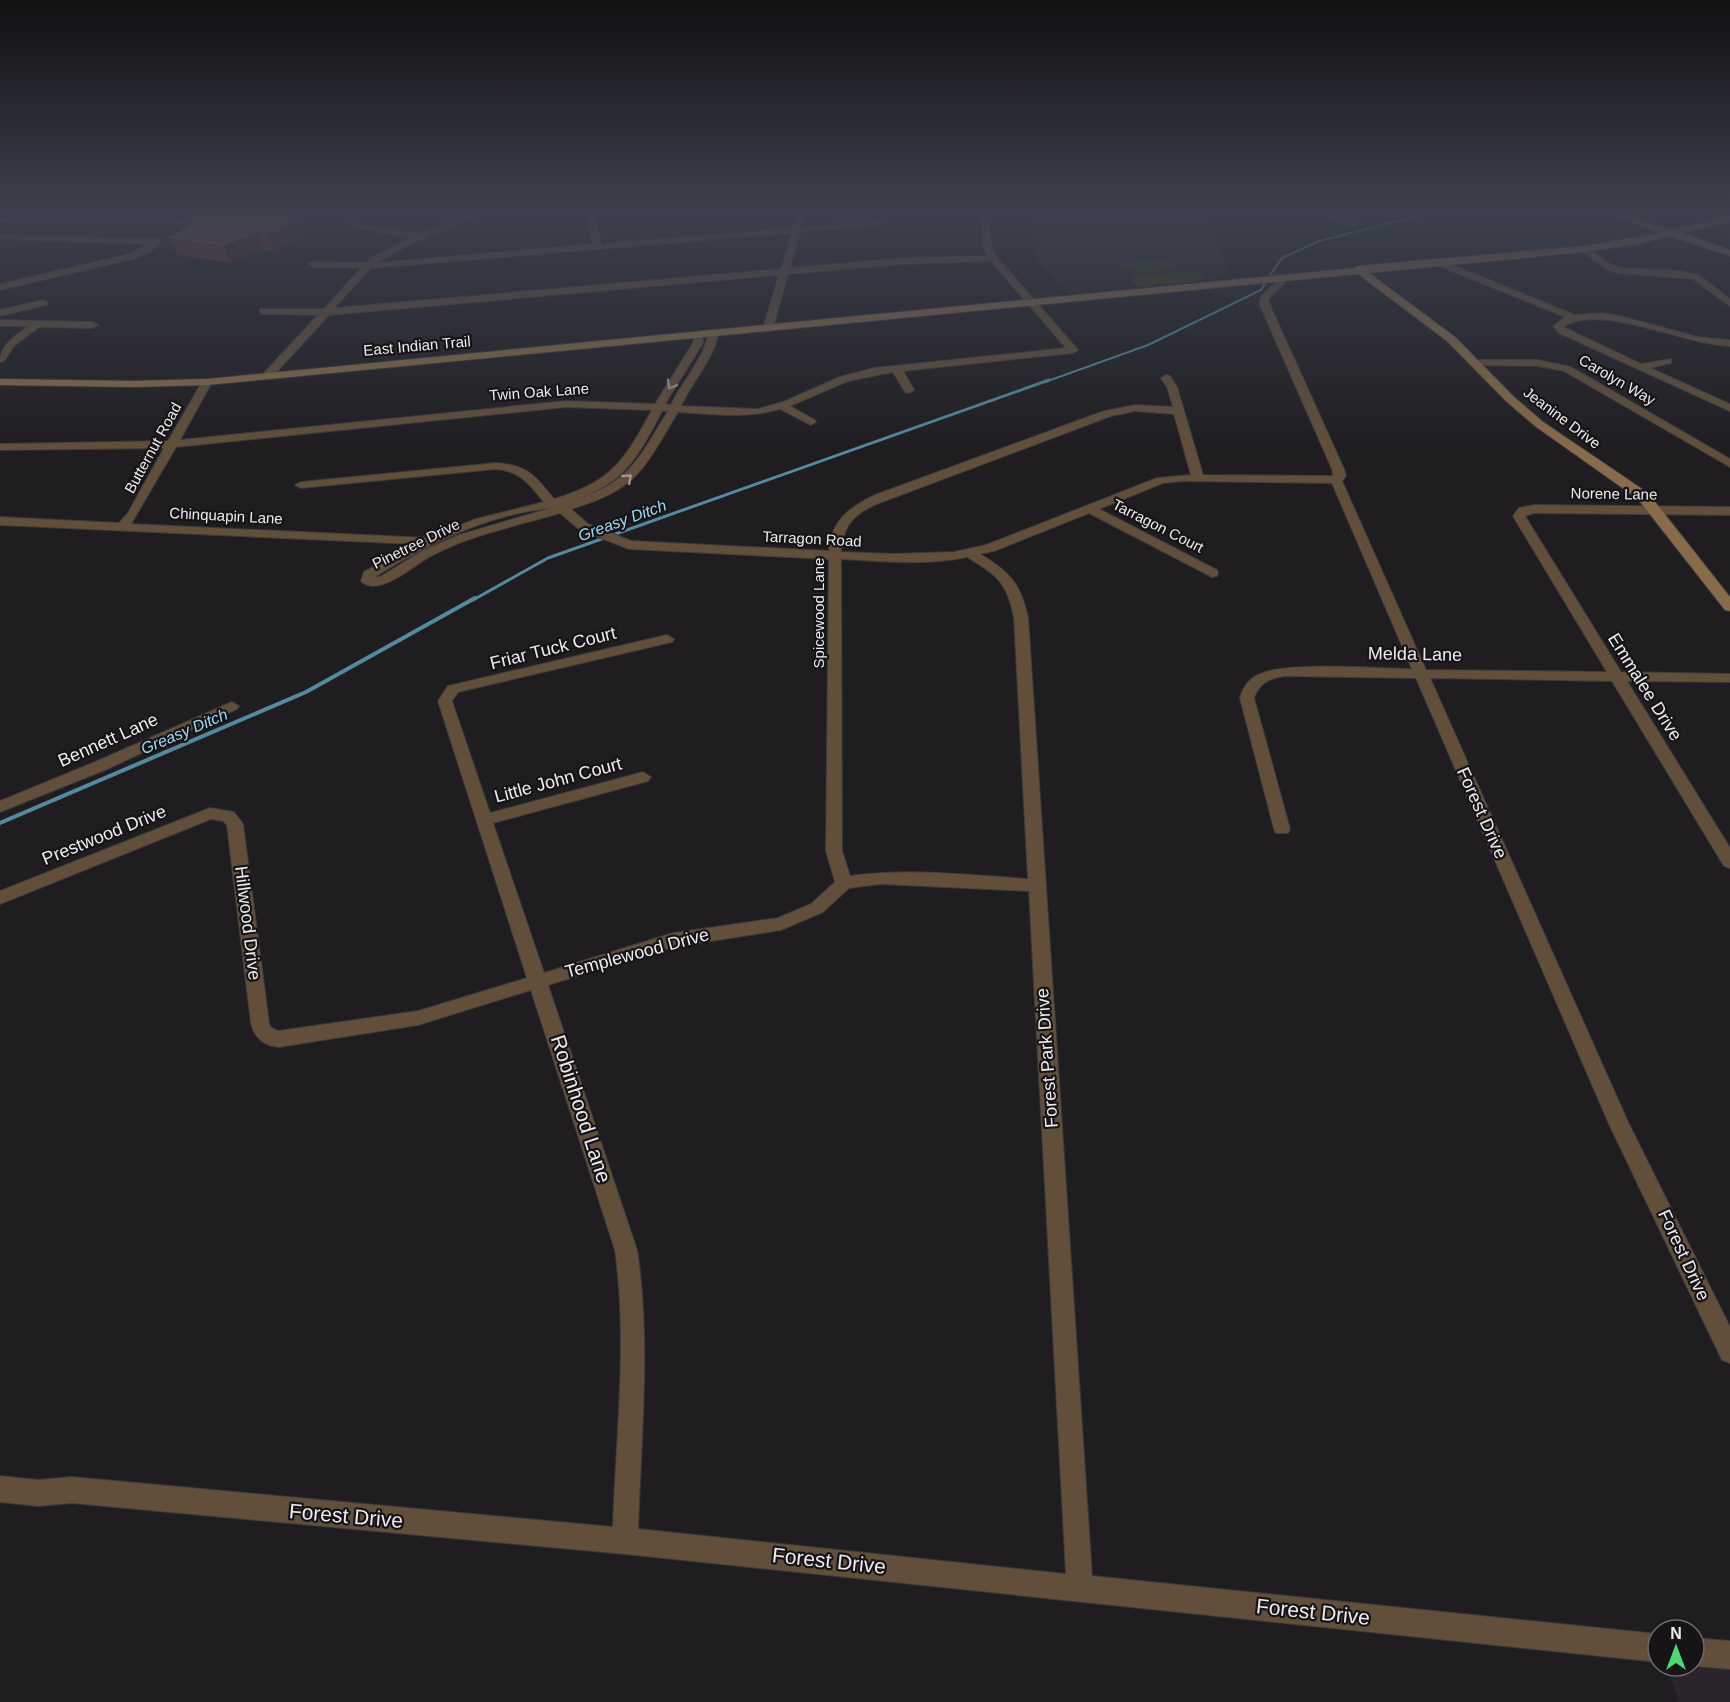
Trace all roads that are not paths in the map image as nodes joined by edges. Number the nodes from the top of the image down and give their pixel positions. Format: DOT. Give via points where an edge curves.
graph roads {
  1 [pos="346,290"];
  2 [pos="572,290"];
  3 [pos="778,290"];
  4 [pos="1021,290"];
  5 [pos="1138,290"];
  6 [pos="1273,290"];
  7 [pos="1386,290"];
  8 [pos="1509,290"];
  9 [pos="1714,290"];
  10 [pos="1030,301"];
  11 [pos="43,303"];
  12 [pos="1730,303"];
  13 [pos="263,311"];
  14 [pos="326,312"];
  15 [pos="0,313"];
  16 [pos="1575,318"];
  17 [pos="0,323"];
  18 [pos="37,324"];
  19 [pos="93,325"];
  20 [pos="768,328"];
  21 [pos="713,333"];
  22 [pos="699,334"];
  23 [pos="1730,343"];
  24 [pos="0,359"];
  25 [pos="1667,361"];
  26 [pos="1476,363"];
  27 [pos="1639,367"];
  28 [pos="896,368"];
  29 [pos="267,376"];
  30 [pos="1166,378"];
  31 [pos="0,382"];
  32 [pos="207,382"];
  33 [pos="909,390"];
  34 [pos="1730,394"];
  35 [pos="1710,399"];
  36 [pos="781,406"];
  37 [pos="660,407"];
  38 [pos="675,408"];
  39 [pos="1730,408"];
  40 [pos="1178,411"];
  41 [pos="811,422"];
  42 [pos="172,444"];
  43 [pos="0,447"];
  44 [pos="1730,464"];
  45 [pos="1198,478"];
  46 [pos="1336,480"];
  47 [pos="301,485"];
  48 [pos="550,502"];
  49 [pos="1089,508"];
  50 [pos="562,509"];
  51 [pos="1655,510"];
  52 [pos="1730,511"];
  53 [pos="0,521"];
  54 [pos="122,527"];
  55 [pos="1527,533"];
  56 [pos="431,541"];
  57 [pos="451,543"];
  58 [pos="970,553"];
  59 [pos="836,556"];
  60 [pos="1212,573"];
  61 [pos="1730,607"];
  62 [pos="668,639"];
  63 [pos="1421,674"];
  64 [pos="1616,676"];
  65 [pos="1730,678"];
  66 [pos="449,693"];
  67 [pos="232,706"];
  68 [pos="643,777"];
  69 [pos="0,807"];
  70 [pos="224,815"];
  71 [pos="484,820"];
  72 [pos="1282,829"];
  73 [pos="1730,862"];
  74 [pos="844,883"];
  75 [pos="1036,885"];
  76 [pos="0,898"];
  77 [pos="539,980"];
  78 [pos="269,1035"];
  79 [pos="1730,1352"];
  80 [pos="0,1489"];
  81 [pos="625,1541"];
  82 [pos="1080,1587"];
  83 [pos="1646,1647"];
  84 [pos="1706,1653"];
  85 [pos="1730,1655"];
  1 -- 14 [label="street"];
  2 -- 14 [label="street"];
  3 -- 20 [label="street"];
  4 -- 10 [label="street"];
  5 -- 10 [label="main road, East Indian Trail"];
  6 -- 46 [label="street, Forest Drive" via="1264,303 1338,469 1340,476"];
  7 -- 26 [label="main road, Jeanine Drive"];
  8 -- 16 [label="street"];
  9 -- 12 [label="street"];
  10 -- 20 [label="main road, East Indian Trail"];
  10 -- 28 [label="street, Twin Oak Lane" via="1073,350"];
  11 -- 15 [label="street"];
  13 -- 14 [label="street"];
  14 -- 29 [label="street"];
  16 -- 23 [label="street" via="1631,320 1701,341"];
  16 -- 27 [label="street" via="1558,326"];
  17 -- 18 [label="street"];
  18 -- 19 [label="street"];
  18 -- 24 [label="street" via="11,344"];
  20 -- 21 [label="main road, East Indian Trail"];
  21 -- 22 [label="main road, East Indian Trail"];
  21 -- 38 [label="street, Pinetree Drive" via="712,344"];
  22 -- 29 [label="main road, East Indian Trail"];
  22 -- 37 [label="street, Pinetree Drive, one-way" via="698,343"];
  25 -- 27 [label="street"];
  26 -- 44 [label="street, Carolyn Way" via="1538,363 1567,369"];
  26 -- 51 [label="main road, Jeanine Drive" via="1526,413 1629,485"];
  27 -- 35 [label="street"];
  28 -- 33 [label="street"];
  28 -- 36 [label="street, Twin Oak Lane" via="844,379"];
  29 -- 32 [label="main road, East Indian Trail"];
  30 -- 40 [label="street"];
  31 -- 32 [label="main road, East Indian Trail"];
  32 -- 42 [label="street, Butternut Road"];
  34 -- 35 [label="street"];
  35 -- 39 [label="street"];
  36 -- 38 [label="street, Twin Oak Lane" via="741,413"];
  36 -- 41 [label="street"];
  37 -- 38 [label="street, Twin Oak Lane"];
  37 -- 42 [label="street, Twin Oak Lane" via="591,403 533,406"];
  37 -- 48 [label="street, Pinetree Drive" via="617,473 586,491"];
  50 -- 38 [label="street, Pinetree Drive, one-way" via="596,498 632,476"];
  40 -- 45 [label="street"];
  40 -- 59 [label="street, Spicewood Lane" via="1135,408 1108,413 879,498 842,522 836,534"];
  42 -- 43 [label="street, Twin Oak Lane"];
  42 -- 54 [label="street, Butternut Road"];
  45 -- 46 [label="street, Tarragon Road"];
  45 -- 49 [label="street, Tarragon Road" via="1155,482"];
  46 -- 63 [label="street, Forest Drive"];
  47 -- 48 [label="street, Tarragon Road" via="511,467 526,474"];
  48 -- 50 [label="street, Tarragon Road"];
  48 -- 56 [label="street, Pinetree Drive" via="475,523"];
  49 -- 58 [label="street, Tarragon Road"];
  49 -- 60 [label="street, Tarragon Court"];
  50 -- 57 [label="street, Pinetree Drive"];
  50 -- 59 [label="street, Tarragon Road" via="593,532 620,542 650,547"];
  51 -- 52 [label="street, Norene Lane"];
  51 -- 55 [label="street, Norene Lane" via="1527,510 1519,516"];
  51 -- 61 [label="main road, Jeanine Drive"];
  53 -- 54 [label="street, Chinquapin Lane"];
  54 -- 56 [label="street, Chinquapin Lane"];
  55 -- 64 [label="street, Emmalee Drive"];
  56 -- 57 [label="street, Chinquapin Lane"];
  56 -- 57 [label="street, Pinetree Drive" via="380,568 367,581 383,580"];
  58 -- 59 [label="street, Tarragon Road" via="915,558"];
  58 -- 75 [label="street, Forest Park Drive" via="1007,577 1017,596"];
  59 -- 74 [label="street, Spicewood Lane" via="834,850"];
  62 -- 66 [label="street, Friar Tuck Court"];
  63 -- 64 [label="street, Melda Lane"];
  63 -- 72 [label="street, Melda Lane" via="1281,672 1253,683 1247,698"];
  63 -- 79 [label="street, Forest Drive" via="1619,1124"];
  64 -- 65 [label="street, Melda Lane"];
  64 -- 73 [label="street, Emmalee Drive"];
  66 -- 71 [label="street, Robinhood Lane" via="445,701 449,716"];
  67 -- 69 [label="street, Bennett Lane"];
  68 -- 71 [label="street, Little John Court"];
  70 -- 76 [label="street, Prestwood Drive" via="210,813"];
  70 -- 78 [label="street, Hillwood Drive" via="235,824 262,1031"];
  71 -- 77 [label="street, Robinhood Lane"];
  74 -- 75 [label="street" via="909,878"];
  74 -- 77 [label="street, Templewood Drive" via="817,908 794,921 673,940"];
  75 -- 82 [label="street, Forest Park Drive"];
  77 -- 78 [label="street, Templewood Drive" via="418,1018 279,1039"];
  77 -- 81 [label="street, Robinhood Lane" via="614,1208 632,1283"];
  80 -- 81 [label="street, Forest Drive" via="38,1493 72,1490"];
  81 -- 82 [label="street, Forest Drive"];
  82 -- 83 [label="street, Forest Drive"];
  84 -- 85 [label="street"];
}
